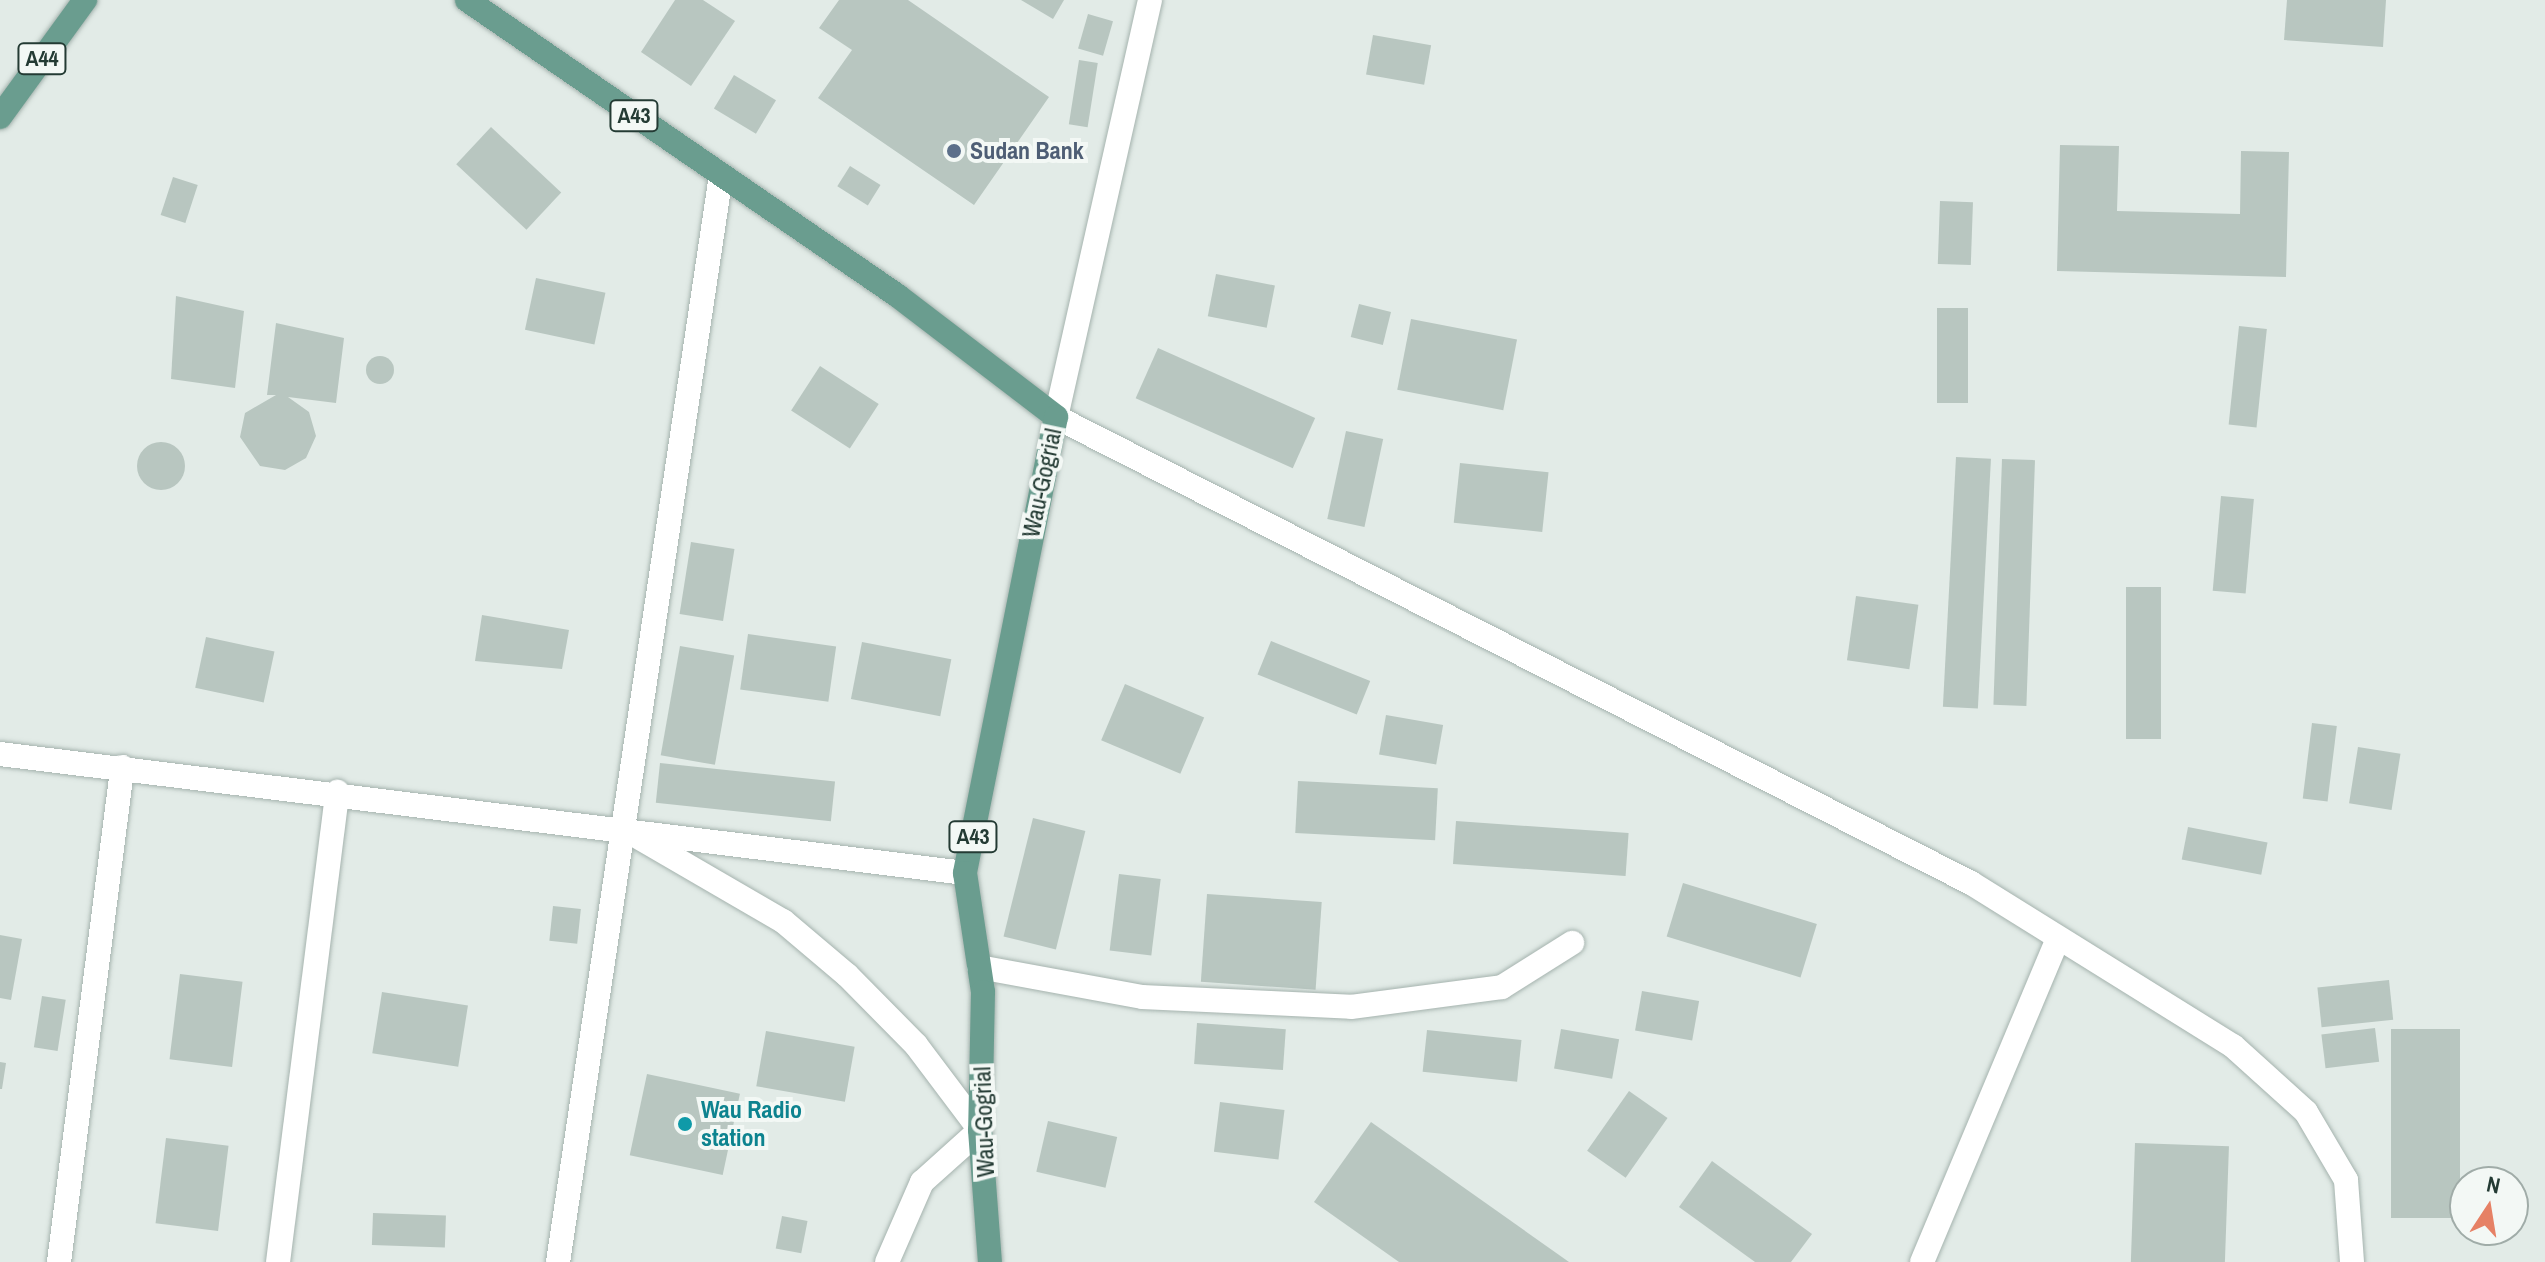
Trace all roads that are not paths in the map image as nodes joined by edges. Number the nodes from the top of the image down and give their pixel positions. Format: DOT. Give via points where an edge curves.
graph roads {
  1 [pos="85,0"];
  2 [pos="467,0"];
  3 [pos="1150,0"];
  4 [pos="0,117"];
  5 [pos="721,175"];
  6 [pos="1056,417"];
  7 [pos="0,754"];
  8 [pos="122,767"];
  9 [pos="337,792"];
  10 [pos="620,826"];
  11 [pos="965,873"];
  12 [pos="2058,938"];
  13 [pos="1572,943"];
  14 [pos="979,967"];
  15 [pos="980,1130"];
  16 [pos="59,1262"];
  17 [pos="278,1262"];
  18 [pos="558,1262"];
  19 [pos="887,1262"];
  20 [pos="990,1262"];
  21 [pos="1922,1262"];
  22 [pos="2352,1262"];
  1 -- 4 [label="main road, A44"];
  2 -- 5 [label="main road, Wau-Gogrial / A43"];
  3 -- 6 [label="street"];
  5 -- 6 [label="main road, Wau-Gogrial / A43" via="898,296"];
  5 -- 10 [label="street"];
  6 -- 11 [label="main road, Wau-Gogrial / A43"];
  6 -- 12 [label="street" via="1971,883"];
  7 -- 8 [label="street"];
  8 -- 9 [label="street"];
  8 -- 16 [label="street"];
  9 -- 10 [label="street"];
  9 -- 17 [label="street"];
  10 -- 11 [label="street"];
  10 -- 15 [label="street" via="783,921 837,966 916,1045"];
  10 -- 18 [label="street"];
  11 -- 14 [label="main road, Wau-Gogrial / A43"];
  12 -- 21 [label="street"];
  12 -- 22 [label="street" via="2233,1046 2306,1112 2346,1180"];
  13 -- 14 [label="street" via="1502,987 1351,1007 1142,997"];
  14 -- 15 [label="main road, Wau-Gogrial / A43"];
  15 -- 19 [label="street" via="922,1182"];
  15 -- 20 [label="main road, Wau-Gogrial / A43"];
}
